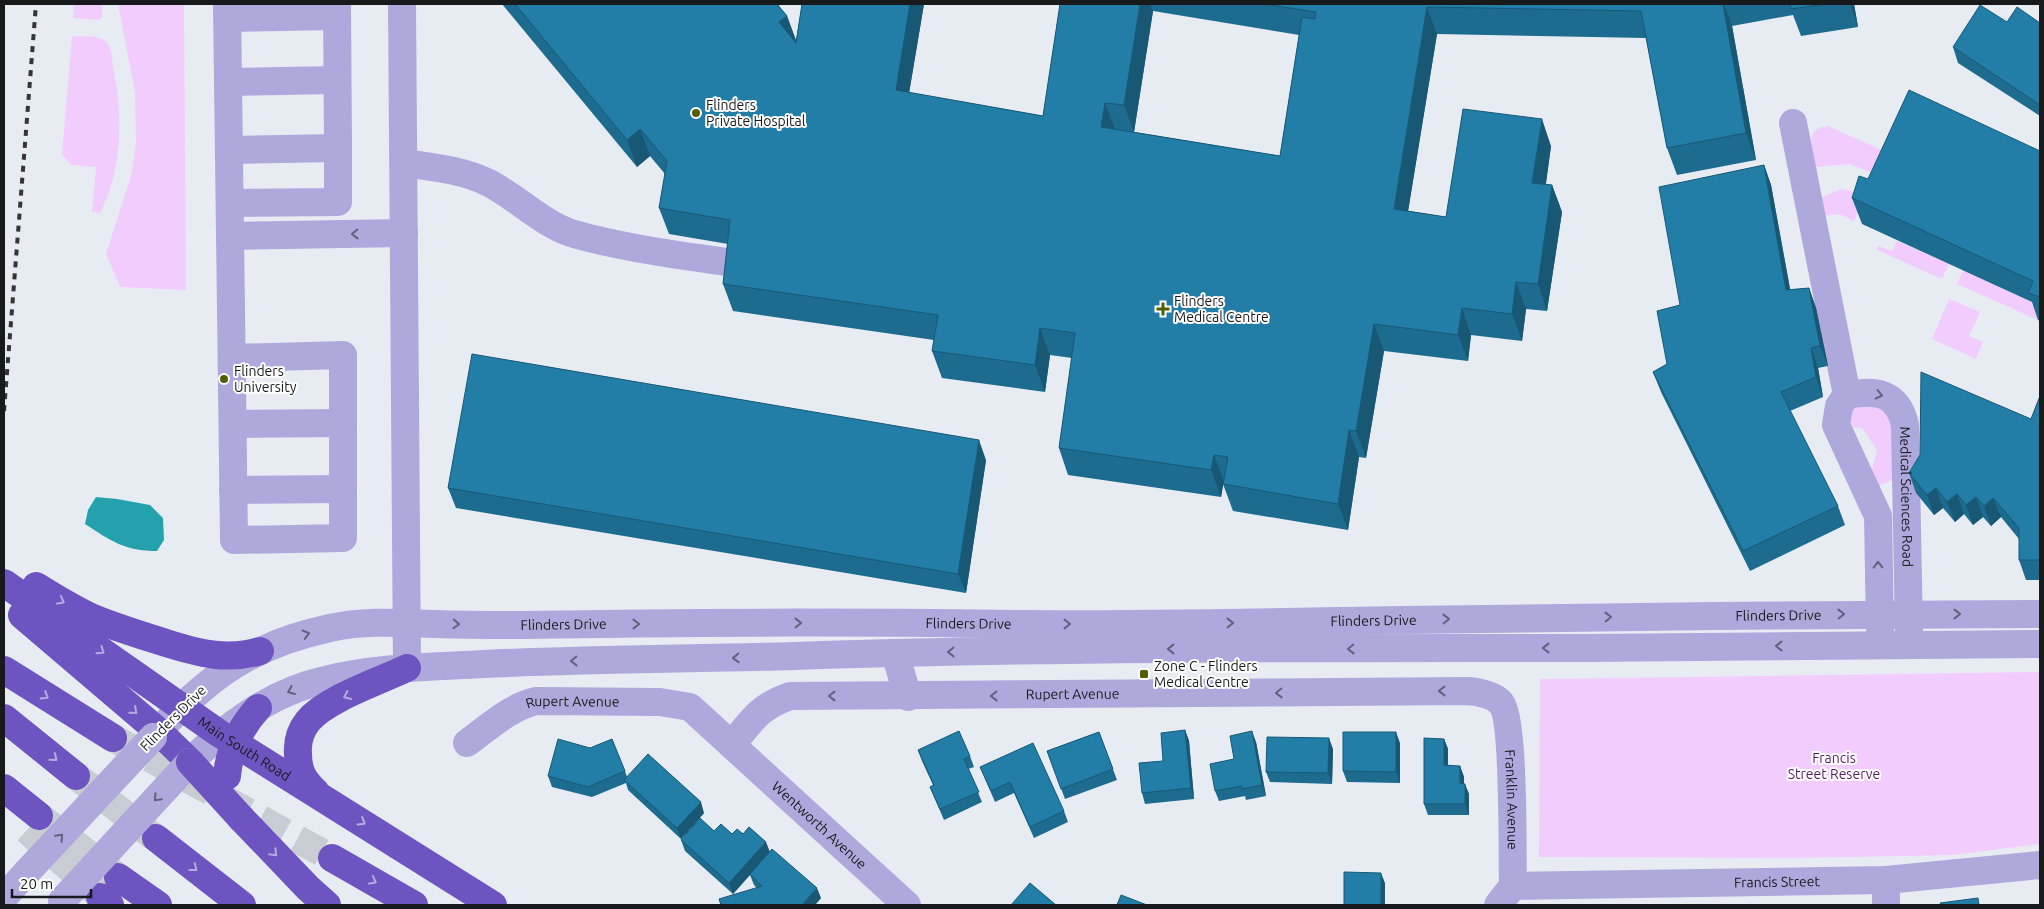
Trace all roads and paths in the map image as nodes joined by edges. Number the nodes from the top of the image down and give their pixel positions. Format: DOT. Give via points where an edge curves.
graph roads {
  1 [pos="402,4"];
  2 [pos="337,10"];
  3 [pos="228,11"];
  4 [pos="337,80"];
  5 [pos="229,82"];
  6 [pos="1792,124"];
  7 [pos="338,148"];
  8 [pos="230,150"];
  9 [pos="404,163"];
  10 [pos="231,203"];
  11 [pos="404,233"];
  12 [pos="231,236"];
  13 [pos="785,271"];
  14 [pos="232,358"];
  15 [pos="1847,395"];
  16 [pos="343,423"];
  17 [pos="233,424"];
  18 [pos="343,489"];
  19 [pos="233,490"];
  20 [pos="4,568"];
  21 [pos="4,583"];
  22 [pos="4,600"];
  23 [pos="1879,614"];
  24 [pos="1909,614"];
  25 [pos="2040,614"];
  26 [pos="1397,620"];
  27 [pos="407,623"];
  28 [pos="1018,625"];
  29 [pos="1880,644"];
  30 [pos="1909,644"];
  31 [pos="2040,644"];
  32 [pos="1399,648"];
  33 [pos="260,651"];
  34 [pos="896,653"];
  35 [pos="667,660"];
  36 [pos="407,668"];
  37 [pos="4,670"];
  38 [pos="1490,696"];
  39 [pos="908,697"];
  40 [pos="180,706"];
  41 [pos="690,707"];
  42 [pos="4,718"];
  43 [pos="113,738"];
  44 [pos="227,739"];
  45 [pos="467,743"];
  46 [pos="732,745"];
  47 [pos="174,747"];
  48 [pos="76,776"];
  49 [pos="4,788"];
  50 [pos="321,796"];
  51 [pos="4,807"];
  52 [pos="241,818"];
  53 [pos="156,838"];
  54 [pos="332,858"];
  55 [pos="2040,865"];
  56 [pos="109,893"];
  57 [pos="1886,893"];
  58 [pos="318,896"];
  59 [pos="1506,896"];
  60 [pos="4,897"];
  61 [pos="60,903"];
  62 [pos="150,905"];
  63 [pos="158,905"];
  64 [pos="242,905"];
  65 [pos="414,905"];
  66 [pos="493,905"];
  67 [pos="907,905"];
  1 -- 9 [label="street"];
  2 -- 3 [label="street"];
  2 -- 4 [label="street"];
  3 -- 5 [label="street"];
  4 -- 5 [label="street"];
  4 -- 7 [label="street"];
  5 -- 8 [label="street"];
  6 -- 15 [label="street"];
  7 -- 8 [label="street"];
  7 -- 10 [label="street" via="338,202"];
  8 -- 10 [label="street"];
  9 -- 11 [label="street"];
  9 -- 13 [label="street" via="462,172 489,183 551,224 573,233 628,246"];
  10 -- 12 [label="street"];
  11 -- 12 [label="street, one-way"];
  11 -- 27 [label="street"];
  12 -- 14 [label="street"];
  14 -- 16 [label="street" via="343,355"];
  14 -- 17 [label="street"];
  23 -- 15 [label="street, one-way" via="1878,516 1836,426 1839,406"];
  15 -- 24 [label="street, Medical Sciences Road, one-way" via="1876,393 1891,398 1903,412"];
  16 -- 17 [label="street"];
  16 -- 18 [label="street"];
  17 -- 19 [label="street"];
  18 -- 19 [label="street"];
  18 -- 19 [label="street" via="343,538 234,540"];
  20 -- 33 [label="highway, one-way" via="72,607 130,632 222,656 243,656"];
  21 -- 40 [label="highway, Main South Road, one-way"];
  22 -- 47 [label="highway, one-way"];
  23 -- 24 [label="street, Flinders Drive"];
  26 -- 23 [label="street, Flinders Drive, one-way"];
  23 -- 29 [label="street"];
  24 -- 25 [label="street, Flinders Drive, one-way"];
  24 -- 30 [label="street, Medical Sciences Road"];
  28 -- 26 [label="street, Flinders Drive, one-way"];
  26 -- 32 [label="street"];
  27 -- 28 [label="street, Flinders Drive, one-way" via="913,622"];
  33 -- 27 [label="street, Flinders Drive, one-way" via="295,637 337,626"];
  27 -- 36 [label="street"];
  32 -- 28 [label="street, Flinders Drive, one-way"];
  28 -- 34 [label="street, Flinders Drive, one-way"];
  29 -- 30 [label="street, Flinders Drive"];
  29 -- 32 [label="street, Flinders Drive, one-way"];
  30 -- 31 [label="street, Flinders Drive"];
  33 -- 40 [label="street, Flinders Drive" via="227,668"];
  34 -- 35 [label="street, Flinders Drive, one-way"];
  34 -- 39 [label="street"];
  35 -- 36 [label="street, Flinders Drive, one-way"];
  35 -- 41 [label="street"];
  36 -- 44 [label="street, Flinders Drive, one-way" via="347,675 299,687 258,708"];
  36 -- 50 [label="highway, one-way" via="322,708 307,722 297,747 299,769 305,781"];
  37 -- 43 [label="highway, one-way"];
  38 -- 39 [label="street, Rupert Avenue, one-way" via="1468,691"];
  38 -- 59 [label="street, Franklin Avenue" via="1500,702 1508,724"];
  39 -- 46 [label="street, Rupert Avenue, one-way" via="790,696 772,703 754,717"];
  40 -- 44 [label="highway, Main South Road"];
  40 -- 47 [label="street, Flinders Drive"];
  41 -- 45 [label="street, Rupert Avenue" via="667,702 536,701 505,714"];
  41 -- 46 [label="street"];
  42 -- 48 [label="highway, one-way"];
  44 -- 47 [label="street, Flinders Drive"];
  44 -- 50 [label="highway, Main South Road"];
  44 -- 52 [label="highway, bridge" via="230,797"];
  46 -- 67 [label="street, Wentworth Avenue"];
  47 -- 52 [label="highway, bridge"];
  60 -- 47 [label="street, Flinders Drive, one-way, bridge" via="27,872"];
  47 -- 61 [label="street, Flinders Drive, one-way, bridge"];
  49 -- 51 [label="highway" via="33,823"];
  50 -- 66 [label="highway, Main South Road, one-way"];
  52 -- 58 [label="highway, one-way"];
  53 -- 64 [label="highway, one-way"];
  54 -- 65 [label="highway, one-way"];
  55 -- 57 [label="street, Francis Street"];
  56 -- 62 [label="highway"];
  56 -- 63 [label="highway"];
  57 -- 59 [label="street, Francis Street"];
}
